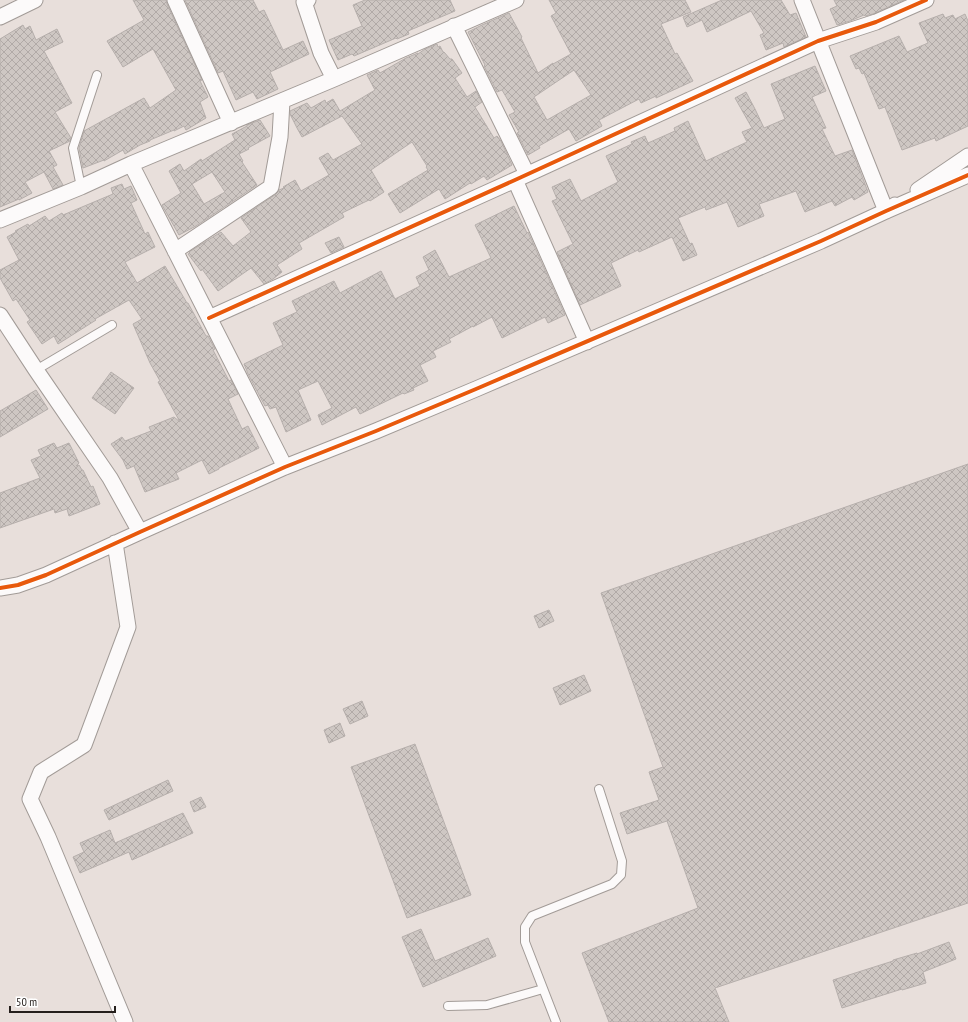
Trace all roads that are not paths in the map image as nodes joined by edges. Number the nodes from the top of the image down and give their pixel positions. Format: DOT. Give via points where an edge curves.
graph roads {
  1 [pos="34,0"];
  2 [pos="175,0"];
  3 [pos="516,0"];
  4 [pos="802,0"];
  5 [pos="926,0"];
  6 [pos="305,1"];
  7 [pos="0,17"];
  8 [pos="454,26"];
  9 [pos="818,40"];
  10 [pos="97,75"];
  11 [pos="334,79"];
  12 [pos="282,101"];
  13 [pos="231,122"];
  14 [pos="968,156"];
  15 [pos="131,164"];
  16 [pos="968,175"];
  17 [pos="521,177"];
  18 [pos="81,187"];
  19 [pos="886,211"];
  20 [pos="0,220"];
  21 [pos="175,251"];
  22 [pos="0,315"];
  23 [pos="209,318"];
  24 [pos="112,325"];
  25 [pos="587,342"];
  26 [pos="36,370"];
  27 [pos="285,467"];
  28 [pos="140,532"];
  29 [pos="115,543"];
  30 [pos="0,588"];
  31 [pos="599,789"];
  32 [pos="543,989"];
  33 [pos="448,1006"];
  34 [pos="125,1022"];
  35 [pos="556,1022"];
  1 -- 7 [label="street"];
  2 -- 13 [label="street"];
  3 -- 8 [label="street"];
  4 -- 9 [label="street"];
  5 -- 9 [label="street" via="876,22"];
  6 -- 11 [label="street" via="321,53"];
  8 -- 11 [label="street"];
  8 -- 17 [label="street"];
  9 -- 17 [label="street"];
  9 -- 19 [label="street"];
  10 -- 18 [label="lane" via="73,148"];
  11 -- 12 [label="street"];
  12 -- 13 [label="street"];
  12 -- 21 [label="street" via="280,137 271,187"];
  13 -- 15 [label="street"];
  14 -- 19 [label="street"];
  15 -- 18 [label="street"];
  15 -- 21 [label="street"];
  16 -- 19 [label="street"];
  17 -- 23 [label="street"];
  17 -- 25 [label="street"];
  18 -- 20 [label="street"];
  19 -- 25 [label="street"];
  21 -- 23 [label="street"];
  22 -- 26 [label="street"];
  23 -- 27 [label="street"];
  24 -- 26 [label="lane"];
  25 -- 27 [label="street"];
  26 -- 28 [label="street" via="110,478"];
  27 -- 28 [label="street"];
  28 -- 29 [label="street"];
  29 -- 30 [label="street" via="46,575 18,585"];
  29 -- 34 [label="street" via="128,627 84,745 41,772 30,799"];
  31 -- 32 [label="lane" via="622,861 621,875 612,884 532,916 525,927 525,942"];
  32 -- 33 [label="lane" via="487,1005"];
  32 -- 35 [label="lane"];
}
